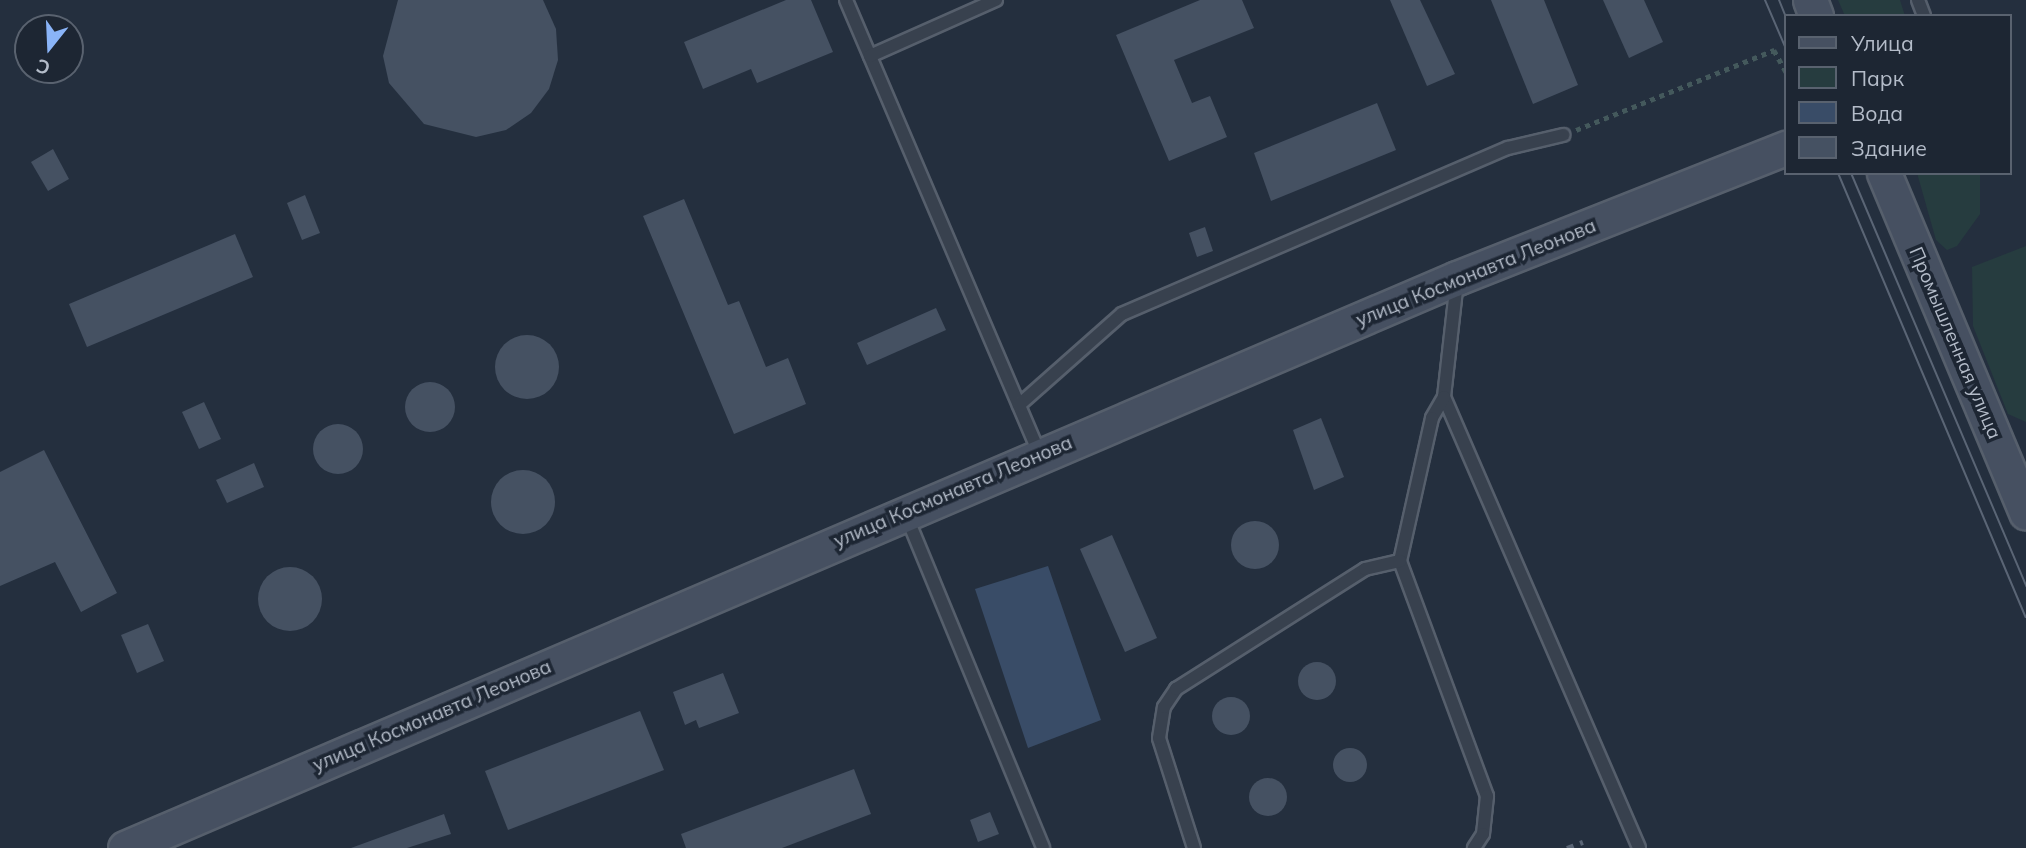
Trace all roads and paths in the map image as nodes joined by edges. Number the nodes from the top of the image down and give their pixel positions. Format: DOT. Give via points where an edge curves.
graph roads {
  1 [pos="846,0"];
  2 [pos="996,0"];
  3 [pos="870,56"];
  4 [pos="1784,68"];
  5 [pos="1563,135"];
  6 [pos="1784,149"];
  7 [pos="1885,175"];
  8 [pos="1457,278"];
  9 [pos="1444,397"];
  10 [pos="1019,405"];
  11 [pos="1040,454"];
  12 [pos="2023,496"];
  13 [pos="905,512"];
  14 [pos="1400,561"];
  15 [pos="125,848"];
  16 [pos="1043,848"];
  17 [pos="1194,848"];
  18 [pos="1474,848"];
  19 [pos="1639,848"];
  1 -- 3 [label="lane"];
  2 -- 3 [label="lane"];
  3 -- 10 [label="lane"];
  4 -- 5 [label="path" via="1774,50"];
  5 -- 10 [label="lane" via="1508,148 1122,314"];
  6 -- 8 [label="street, улица Космонавта Леонова"];
  7 -- 12 [label="street, Промышленная улица"];
  8 -- 9 [label="lane"];
  8 -- 11 [label="street, улица Космонавта Леонова"];
  9 -- 14 [label="lane" via="1432,418"];
  9 -- 19 [label="lane"];
  10 -- 11 [label="lane"];
  11 -- 13 [label="street, улица Космонавта Леонова"];
  13 -- 15 [label="street, улица Космонавта Леонова"];
  13 -- 16 [label="lane"];
  14 -- 17 [label="lane" via="1365,569 1176,689 1164,707 1159,737"];
  14 -- 18 [label="lane" via="1487,796 1483,834"];
}
